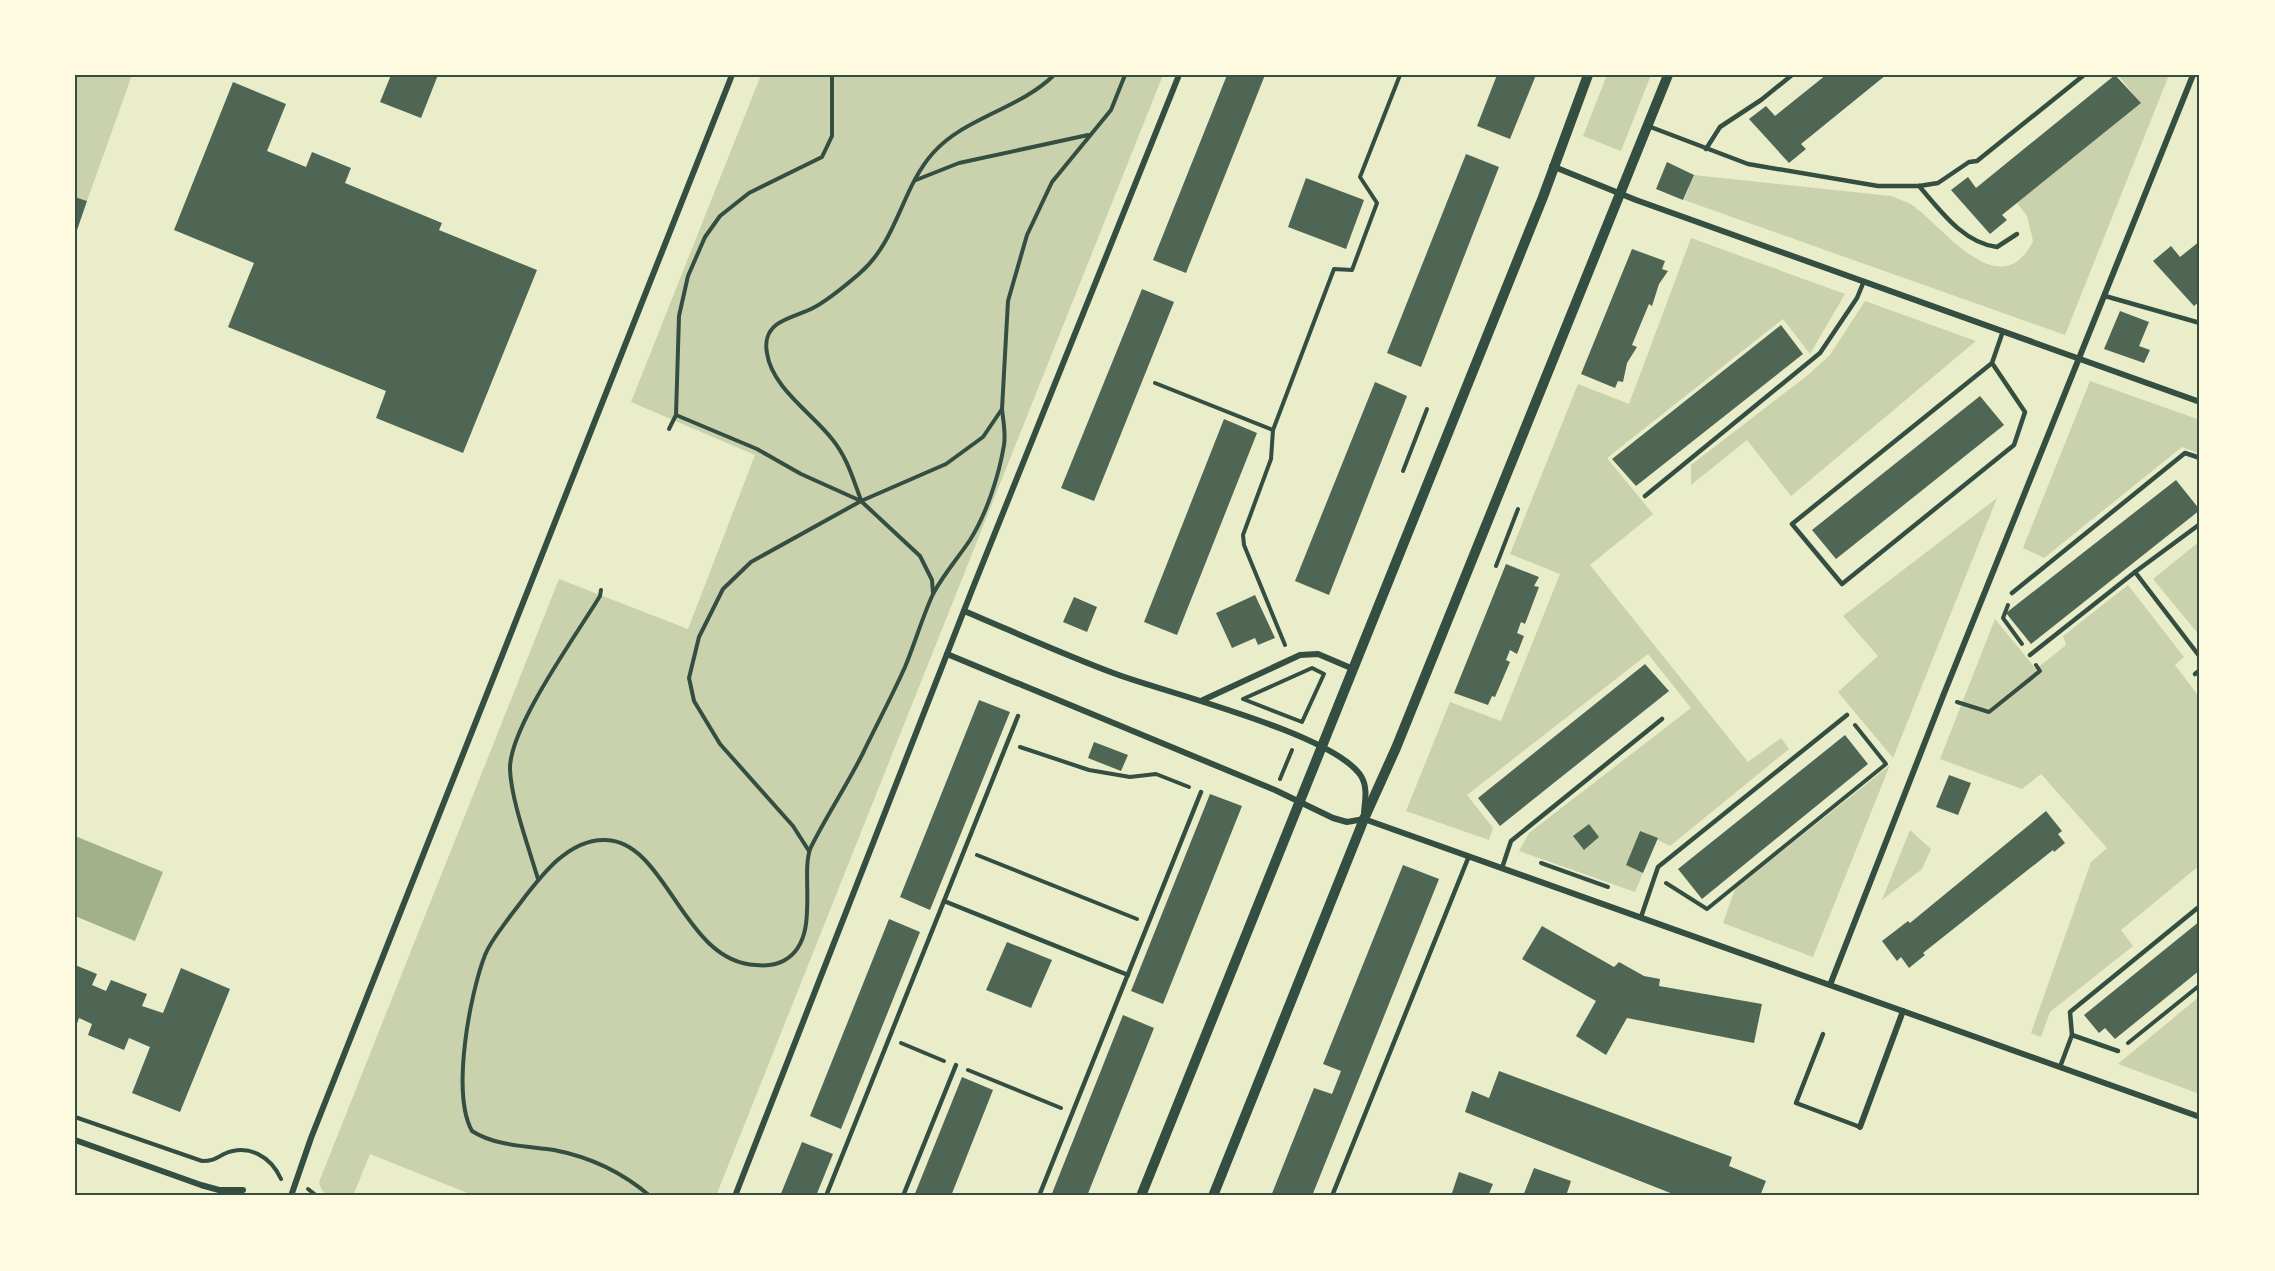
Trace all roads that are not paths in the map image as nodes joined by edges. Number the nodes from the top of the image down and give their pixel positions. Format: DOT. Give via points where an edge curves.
graph roads {
  1 [pos="732,75"];
  2 [pos="1179,75"];
  3 [pos="1588,75"];
  4 [pos="1668,75"];
  5 [pos="1792,75"];
  6 [pos="2084,75"];
  7 [pos="2193,75"];
  8 [pos="1647,126"];
  9 [pos="1706,150"];
  10 [pos="1552,166"];
  11 [pos="1919,186"];
  12 [pos="1620,194"];
  13 [pos="2017,234"];
  14 [pos="1864,281"];
  15 [pos="2104,296"];
  16 [pos="2200,323"];
  17 [pos="2003,331"];
  18 [pos="2080,358"];
  19 [pos="1992,363"];
  20 [pos="2200,402"];
  21 [pos="2200,458"];
  22 [pos="1645,496"];
  23 [pos="2200,524"];
  24 [pos="2135,572"];
  25 [pos="2012,593"];
  26 [pos="964,611"];
  27 [pos="947,654"];
  28 [pos="2030,655"];
  29 [pos="2200,657"];
  30 [pos="1352,668"];
  31 [pos="2200,670"];
  32 [pos="2195,674"];
  33 [pos="1203,700"];
  34 [pos="1847,715"];
  35 [pos="1018,716"];
  36 [pos="1662,719"];
  37 [pos="1321,747"];
  38 [pos="1201,792"];
  39 [pos="1300,801"];
  40 [pos="1364,819"];
  41 [pos="1469,856"];
  42 [pos="1502,868"];
  43 [pos="944,901"];
  44 [pos="2200,906"];
  45 [pos="1641,917"];
  46 [pos="1128,975"];
  47 [pos="1830,985"];
  48 [pos="1903,1011"];
  49 [pos="1823,1034"];
  50 [pos="2072,1035"];
  51 [pos="2118,1051"];
  52 [pos="956,1065"];
  53 [pos="2060,1067"];
  54 [pos="2200,1117"];
  55 [pos="1860,1127"];
  56 [pos="75,1140"];
  57 [pos="212,1188"];
  58 [pos="243,1190"];
  59 [pos="209,1196"];
  60 [pos="291,1196"];
  61 [pos="735,1196"];
  62 [pos="826,1196"];
  63 [pos="903,1196"];
  64 [pos="1039,1196"];
  65 [pos="1141,1196"];
  66 [pos="1213,1196"];
  67 [pos="1332,1196"];
  1 -- 60 [label="street"];
  2 -- 26 [label="street"];
  3 -- 10 [label="street"];
  4 -- 8 [label="street"];
  5 -- 9 [label="lane" via="1720,127"];
  6 -- 11 [label="lane" via="1977,161 1969,162 1946,180"];
  7 -- 15 [label="street"];
  8 -- 9 [label="lane"];
  8 -- 12 [label="street"];
  9 -- 11 [label="lane" via="1773,170 1878,186"];
  10 -- 12 [label="street"];
  10 -- 30 [label="street" via="1543,197"];
  11 -- 13 [label="lane" via="1957,227 1986,246 2002,246"];
  12 -- 14 [label="street"];
  12 -- 40 [label="street"];
  14 -- 17 [label="street"];
  14 -- 22 [label="lane" via="1820,353"];
  15 -- 16 [label="lane"];
  15 -- 18 [label="street"];
  17 -- 18 [label="street"];
  17 -- 19 [label="lane"];
  18 -- 20 [label="street"];
  18 -- 47 [label="street"];
  19 -- 19 [label="lane" via="1792,524 1842,584 2014,445 2025,412"];
  21 -- 25 [label="lane" via="2185,453"];
  23 -- 24 [label="lane"];
  24 -- 28 [label="lane"];
  24 -- 29 [label="lane"];
  26 -- 27 [label="street"];
  26 -- 33 [label="street" via="1117,674"];
  27 -- 39 [label="street"];
  27 -- 61 [label="street"];
  30 -- 33 [label="street" via="1318,654 1300,655"];
  30 -- 37 [label="street"];
  31 -- 32 [label="lane"];
  33 -- 37 [label="street"];
  34 -- 45 [label="lane" via="1658,867"];
  35 -- 43 [label="lane"];
  36 -- 42 [label="lane" via="1511,841"];
  37 -- 39 [label="street"];
  37 -- 40 [label="street" via="1361,776 1365,788"];
  38 -- 46 [label="lane"];
  39 -- 40 [label="street" via="1347,822"];
  39 -- 65 [label="street"];
  40 -- 41 [label="street"];
  40 -- 66 [label="street"];
  41 -- 42 [label="street"];
  41 -- 67 [label="lane"];
  42 -- 45 [label="street"];
  43 -- 46 [label="lane"];
  43 -- 62 [label="lane"];
  44 -- 50 [label="lane" via="2070,1012"];
  45 -- 47 [label="street"];
  46 -- 64 [label="lane"];
  47 -- 48 [label="street"];
  48 -- 53 [label="street"];
  48 -- 55 [label="street"];
  49 -- 55 [label="lane" via="1797,1103"];
  50 -- 51 [label="lane"];
  50 -- 53 [label="lane"];
  52 -- 63 [label="lane"];
  53 -- 54 [label="street"];
  56 -- 57 [label="street"];
  57 -- 58 [label="street"];
  57 -- 59 [label="lane"];
}
